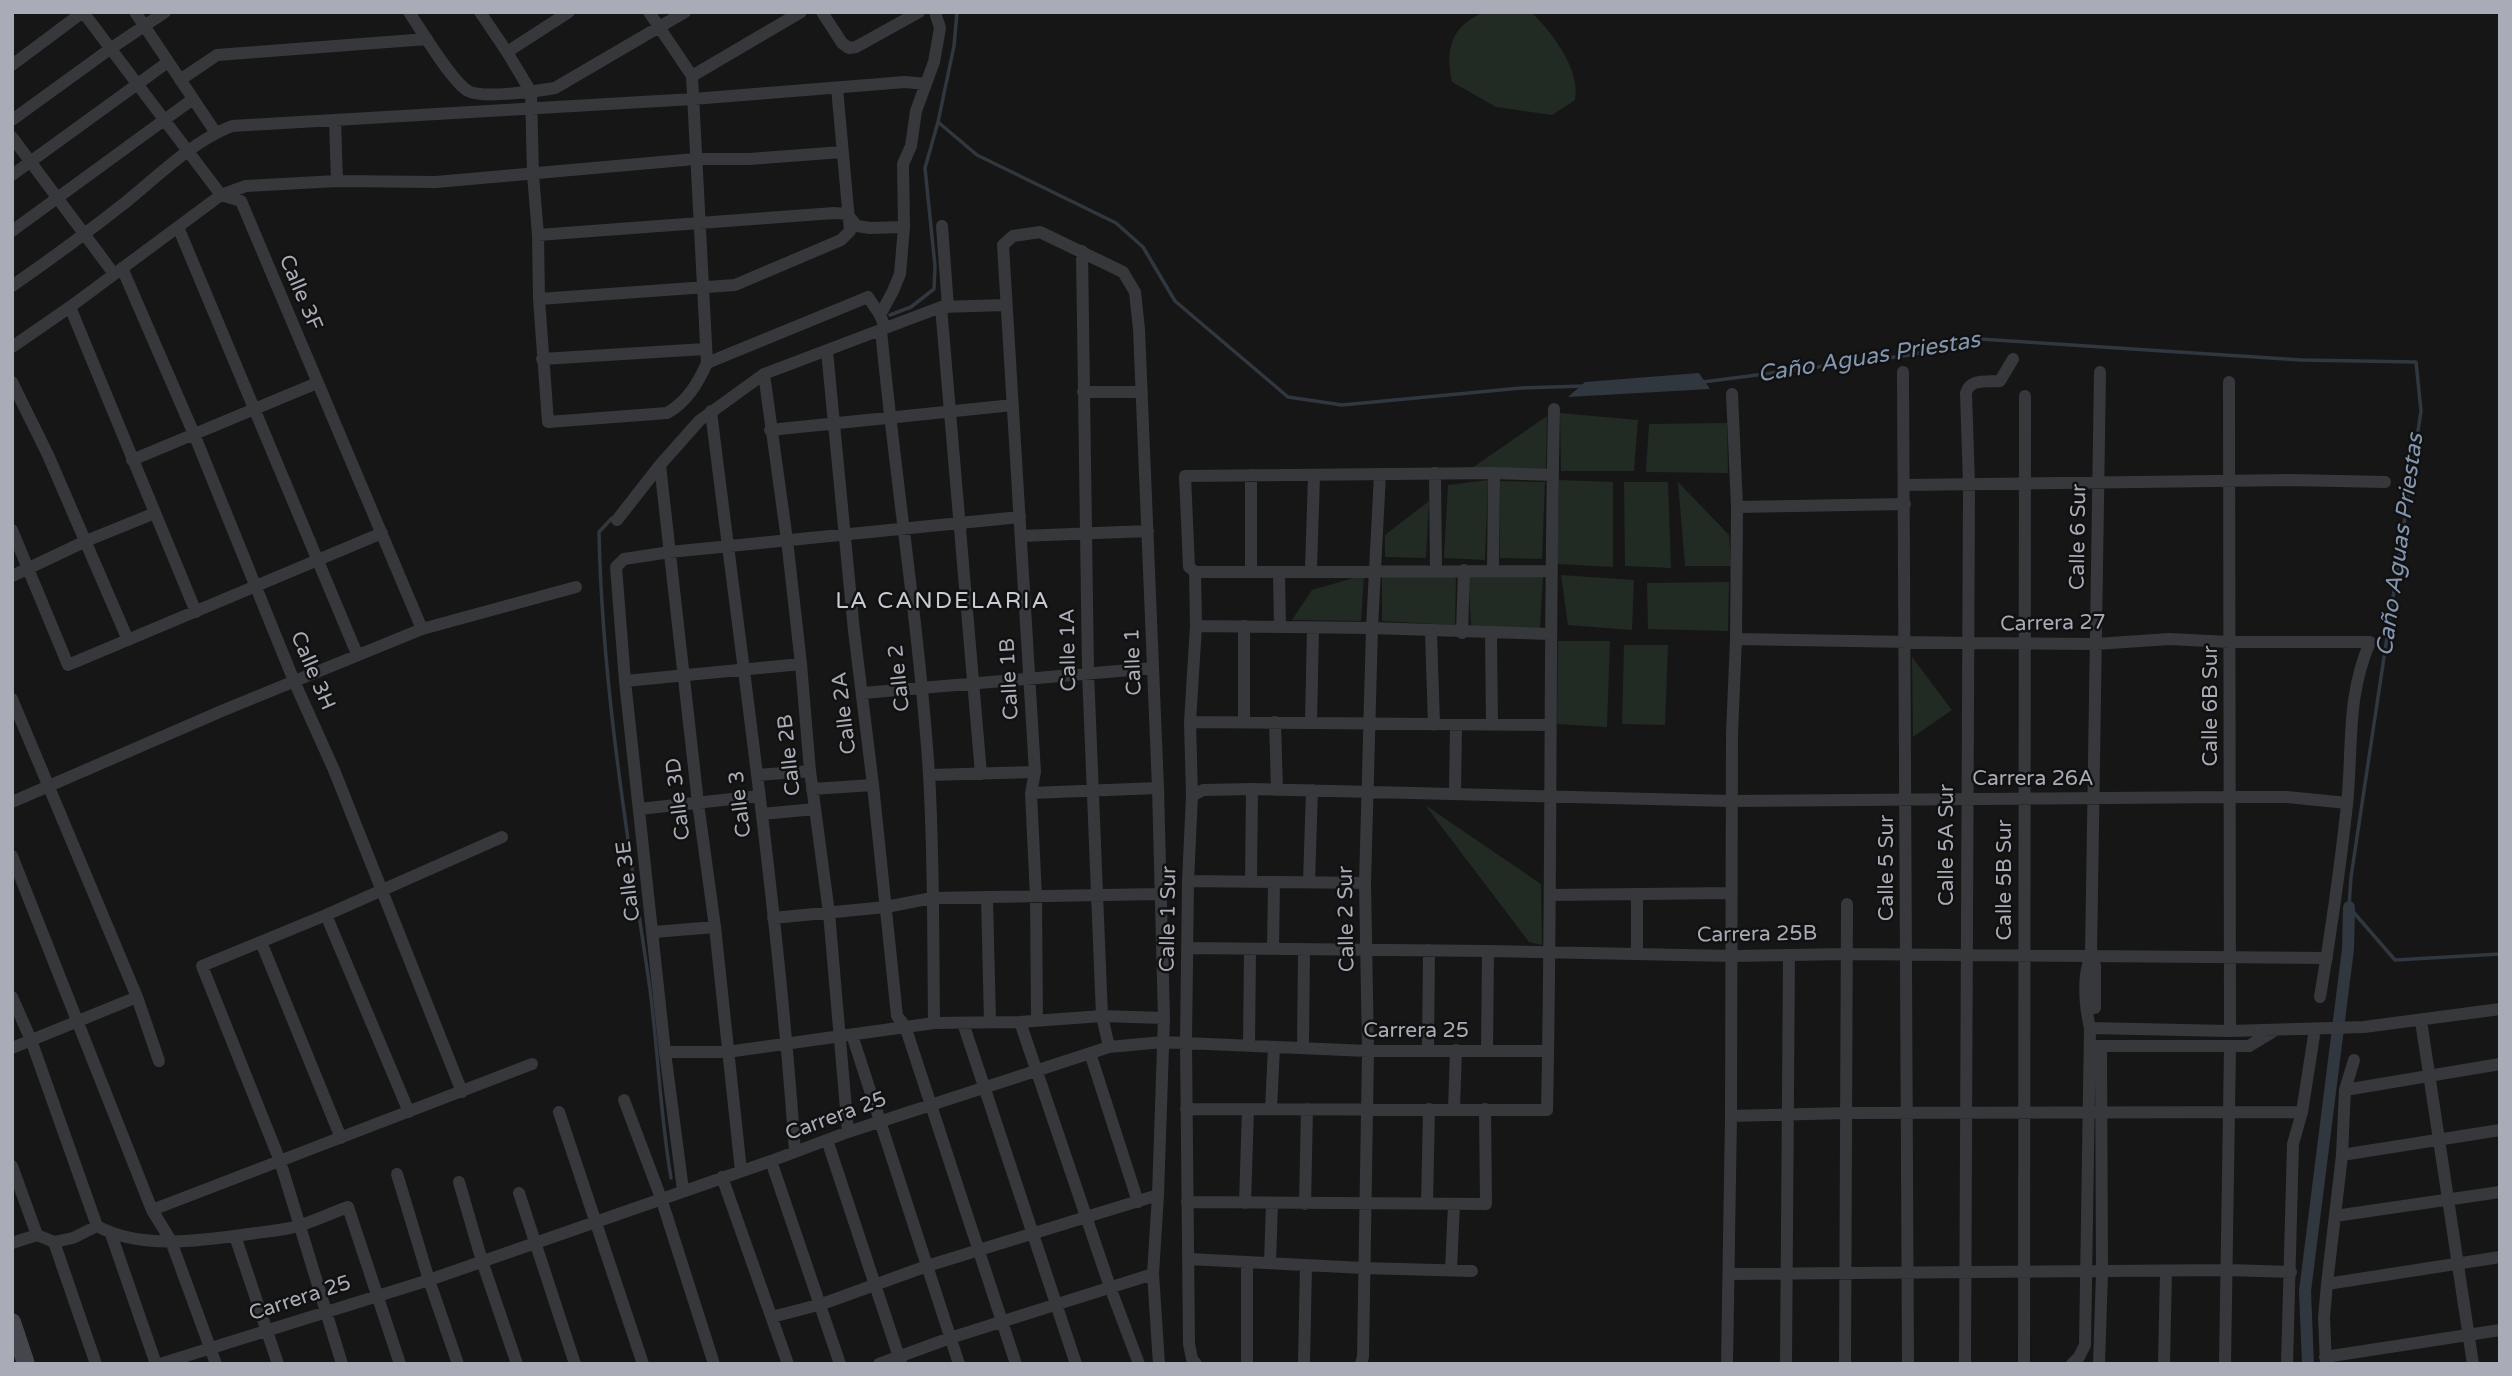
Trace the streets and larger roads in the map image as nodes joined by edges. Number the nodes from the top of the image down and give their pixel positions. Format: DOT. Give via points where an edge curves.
graph roads {
  1 [pos="83,12"];
  2 [pos="135,12"];
  3 [pos="165,12"];
  4 [pos="409,12"];
  5 [pos="480,12"];
  6 [pos="569,12"];
  7 [pos="649,12"];
  8 [pos="685,12"];
  9 [pos="801,12"];
  10 [pos="822,12"];
  11 [pos="919,12"];
  12 [pos="935,12"];
  13 [pos="145,26"];
  14 [pos="659,29"];
  15 [pos="427,38"];
  16 [pos="110,48"];
  17 [pos="507,52"];
  18 [pos="168,62"];
  19 [pos="12,65"];
  20 [pos="692,76"];
  21 [pos="180,80"];
  22 [pos="137,84"];
  23 [pos="926,84"];
  24 [pos="837,88"];
  25 [pos="531,92"];
  26 [pos="193,99"];
  27 [pos="693,99"];
  28 [pos="530,108"];
  29 [pos="12,120"];
  30 [pos="165,120"];
  31 [pos="335,120"];
  32 [pos="216,133"];
  33 [pos="12,137"];
  34 [pos="189,152"];
  35 [pos="842,152"];
  36 [pos="695,159"];
  37 [pos="30,161"];
  38 [pos="12,175"];
  39 [pos="533,175"];
  40 [pos="337,181"];
  41 [pos="221,195"];
  42 [pos="57,198"];
  43 [pos="847,214"];
  44 [pos="700,225"];
  45 [pos="942,226"];
  46 [pos="178,227"];
  47 [pos="904,227"];
  48 [pos="12,231"];
  49 [pos="85,235"];
  50 [pos="538,235"];
  51 [pos="1083,251"];
  52 [pos="1003,252"];
  53 [pos="118,271"];
  54 [pos="12,286"];
  55 [pos="703,288"];
  56 [pos="539,299"];
  57 [pos="1006,305"];
  58 [pos="70,307"];
  59 [pos="945,307"];
  60 [pos="880,315"];
  61 [pos="881,330"];
  62 [pos="12,347"];
  63 [pos="827,351"];
  64 [pos="706,356"];
  65 [pos="542,359"];
  66 [pos="2013,359"];
  67 [pos="1903,372"];
  68 [pos="2100,372"];
  69 [pos="764,374"];
  70 [pos="12,382"];
  71 [pos="2229,382"];
  72 [pos="317,383"];
  73 [pos="1083,392"];
  74 [pos="1142,392"];
  75 [pos="1732,394"];
  76 [pos="2025,397"];
  77 [pos="1013,405"];
  78 [pos="1554,409"];
  79 [pos="254,410"];
  80 [pos="711,411"];
  81 [pos="950,412"];
  82 [pos="890,418"];
  83 [pos="834,423"];
  84 [pos="770,430"];
  85 [pos="194,434"];
  86 [pos="132,460"];
  87 [pos="660,465"];
  88 [pos="1435,473"];
  89 [pos="1494,473"];
  90 [pos="1314,474"];
  91 [pos="1380,474"];
  92 [pos="1251,475"];
  93 [pos="1553,475"];
  94 [pos="2231,481"];
  95 [pos="2099,482"];
  96 [pos="2385,482"];
  97 [pos="2025,483"];
  98 [pos="1969,484"];
  99 [pos="1905,485"];
  100 [pos="1905,504"];
  101 [pos="1737,507"];
  102 [pos="155,513"];
  103 [pos="1020,517"];
  104 [pos="617,520"];
  105 [pos="959,523"];
  106 [pos="904,527"];
  107 [pos="12,530"];
  108 [pos="1148,531"];
  109 [pos="382,533"];
  110 [pos="1086,533"];
  111 [pos="845,534"];
  112 [pos="1021,536"];
  113 [pos="787,540"];
  114 [pos="86,541"];
  115 [pos="728,547"];
  116 [pos="670,552"];
  117 [pos="318,560"];
  118 [pos="30,569"];
  119 [pos="1311,570"];
  120 [pos="1436,570"];
  121 [pos="1464,570"];
  122 [pos="1493,570"];
  123 [pos="1376,571"];
  124 [pos="1552,571"];
  125 [pos="1195,572"];
  126 [pos="1251,572"];
  127 [pos="1279,572"];
  128 [pos="12,576"];
  129 [pos="256,587"];
  130 [pos="576,587"];
  131 [pos="196,612"];
  132 [pos="1196,626"];
  133 [pos="1244,626"];
  134 [pos="1280,627"];
  135 [pos="1313,628"];
  136 [pos="1372,628"];
  137 [pos="422,629"];
  138 [pos="1431,632"];
  139 [pos="1462,633"];
  140 [pos="1491,634"];
  141 [pos="1550,635"];
  142 [pos="1736,639"];
  143 [pos="128,640"];
  144 [pos="2230,642"];
  145 [pos="1906,643"];
  146 [pos="1967,643"];
  147 [pos="2025,643"];
  148 [pos="2096,643"];
  149 [pos="356,654"];
  150 [pos="801,664"];
  151 [pos="1153,668"];
  152 [pos="743,669"];
  153 [pos="1088,672"];
  154 [pos="685,675"];
  155 [pos="1030,678"];
  156 [pos="294,681"];
  157 [pos="625,681"];
  158 [pos="973,683"];
  159 [pos="921,687"];
  160 [pos="863,693"];
  161 [pos="12,699"];
  162 [pos="1190,722"];
  163 [pos="1244,722"];
  164 [pos="1275,722"];
  165 [pos="1311,723"];
  166 [pos="1370,725"];
  167 [pos="1434,725"];
  168 [pos="1456,725"];
  169 [pos="1492,725"];
  170 [pos="1549,725"];
  171 [pos="810,771"];
  172 [pos="1035,772"];
  173 [pos="757,775"];
  174 [pos="929,775"];
  175 [pos="981,775"];
  176 [pos="47,785"];
  177 [pos="873,785"];
  178 [pos="1158,788"];
  179 [pos="812,789"];
  180 [pos="1252,789"];
  181 [pos="1093,790"];
  182 [pos="1277,790"];
  183 [pos="1312,790"];
  184 [pos="1368,791"];
  185 [pos="1031,793"];
  186 [pos="1455,793"];
  187 [pos="760,796"];
  188 [pos="1192,796"];
  189 [pos="1551,796"];
  190 [pos="2230,797"];
  191 [pos="1906,798"];
  192 [pos="1966,799"];
  193 [pos="2025,799"];
  194 [pos="2094,799"];
  195 [pos="1731,801"];
  196 [pos="12,802"];
  197 [pos="698,803"];
  198 [pos="2347,803"];
  199 [pos="639,808"];
  200 [pos="815,809"];
  201 [pos="762,814"];
  202 [pos="502,837"];
  203 [pos="12,856"];
  204 [pos="1188,881"];
  205 [pos="1251,882"];
  206 [pos="1274,882"];
  207 [pos="1309,882"];
  208 [pos="1365,883"];
  209 [pos="382,890"];
  210 [pos="1731,893"];
  211 [pos="1161,894"];
  212 [pos="1097,895"];
  213 [pos="1550,895"];
  214 [pos="1637,895"];
  215 [pos="987,897"];
  216 [pos="1036,897"];
  217 [pos="932,898"];
  218 [pos="1847,904"];
  219 [pos="886,907"];
  220 [pos="829,913"];
  221 [pos="326,915"];
  222 [pos="774,918"];
  223 [pos="715,927"];
  224 [pos="654,932"];
  225 [pos="261,942"];
  226 [pos="1188,948"];
  227 [pos="1250,948"];
  228 [pos="1273,949"];
  229 [pos="1304,949"];
  230 [pos="1367,950"];
  231 [pos="1429,950"];
  232 [pos="1488,951"];
  233 [pos="1549,953"];
  234 [pos="1637,954"];
  235 [pos="1846,954"];
  236 [pos="1906,954"];
  237 [pos="1789,955"];
  238 [pos="1966,955"];
  239 [pos="2024,955"];
  240 [pos="1731,956"];
  241 [pos="2091,956"];
  242 [pos="2230,957"];
  243 [pos="2327,958"];
  244 [pos="12,997"];
  245 [pos="137,997"];
  246 [pos="2320,997"];
  247 [pos="2500,1009"];
  248 [pos="1102,1016"];
  249 [pos="1164,1018"];
  250 [pos="1037,1020"];
  251 [pos="2421,1021"];
  252 [pos="79,1022"];
  253 [pos="1020,1022"];
  254 [pos="934,1023"];
  255 [pos="963,1023"];
  256 [pos="990,1023"];
  257 [pos="905,1026"];
  258 [pos="2090,1028"];
  259 [pos="2318,1029"];
  260 [pos="2230,1031"];
  261 [pos="2274,1031"];
  262 [pos="846,1036"];
  263 [pos="31,1040"];
  264 [pos="1174,1042"];
  265 [pos="788,1045"];
  266 [pos="1249,1046"];
  267 [pos="2096,1046"];
  268 [pos="1109,1047"];
  269 [pos="1274,1047"];
  270 [pos="2230,1047"];
  271 [pos="12,1048"];
  272 [pos="1303,1048"];
  273 [pos="1428,1050"];
  274 [pos="1456,1050"];
  275 [pos="1488,1050"];
  276 [pos="1368,1051"];
  277 [pos="1548,1051"];
  278 [pos="665,1052"];
  279 [pos="727,1052"];
  280 [pos="1090,1053"];
  281 [pos="159,1060"];
  282 [pos="2354,1060"];
  283 [pos="532,1064"];
  284 [pos="2500,1064"];
  285 [pos="1037,1070"];
  286 [pos="2429,1074"];
  287 [pos="984,1088"];
  288 [pos="2345,1090"];
  289 [pos="462,1092"];
  290 [pos="624,1100"];
  291 [pos="932,1104"];
  292 [pos="1367,1108"];
  293 [pos="1186,1109"];
  294 [pos="1248,1109"];
  295 [pos="1271,1109"];
  296 [pos="1307,1109"];
  297 [pos="1429,1109"];
  298 [pos="1454,1109"];
  299 [pos="1485,1109"];
  300 [pos="409,1112"];
  301 [pos="559,1112"];
  302 [pos="2229,1112"];
  303 [pos="2302,1112"];
  304 [pos="1846,1113"];
  305 [pos="1907,1113"];
  306 [pos="1965,1113"];
  307 [pos="2024,1113"];
  308 [pos="2089,1113"];
  309 [pos="2103,1113"];
  310 [pos="1788,1114"];
  311 [pos="1731,1116"];
  312 [pos="878,1122"];
  313 [pos="2500,1130"];
  314 [pos="848,1132"];
  315 [pos="341,1138"];
  316 [pos="2439,1139"];
  317 [pos="827,1140"];
  318 [pos="795,1152"];
  319 [pos="2342,1156"];
  320 [pos="279,1161"];
  321 [pos="771,1161"];
  322 [pos="12,1166"];
  323 [pos="741,1171"];
  324 [pos="397,1174"];
  325 [pos="722,1177"];
  326 [pos="459,1182"];
  327 [pos="683,1190"];
  328 [pos="2500,1192"];
  329 [pos="519,1193"];
  330 [pos="1158,1195"];
  331 [pos="661,1198"];
  332 [pos="2448,1200"];
  333 [pos="1138,1202"];
  334 [pos="1187,1202"];
  335 [pos="1245,1203"];
  336 [pos="1272,1203"];
  337 [pos="1306,1204"];
  338 [pos="1427,1204"];
  339 [pos="1454,1204"];
  340 [pos="1365,1205"];
  341 [pos="152,1210"];
  342 [pos="2336,1216"];
  343 [pos="1088,1217"];
  344 [pos="595,1222"];
  345 [pos="97,1226"];
  346 [pos="299,1226"];
  347 [pos="111,1234"];
  348 [pos="1033,1234"];
  349 [pos="37,1235"];
  350 [pos="235,1236"];
  351 [pos="171,1241"];
  352 [pos="54,1242"];
  353 [pos="12,1243"];
  354 [pos="536,1244"];
  355 [pos="979,1251"];
  356 [pos="2500,1257"];
  357 [pos="1189,1259"];
  358 [pos="482,1261"];
  359 [pos="1247,1262"];
  360 [pos="1270,1263"];
  361 [pos="2458,1263"];
  362 [pos="1306,1265"];
  363 [pos="927,1266"];
  364 [pos="1363,1268"];
  365 [pos="1451,1270"];
  366 [pos="1472,1270"];
  367 [pos="2228,1270"];
  368 [pos="2166,1271"];
  369 [pos="2024,1272"];
  370 [pos="2086,1272"];
  371 [pos="2291,1272"];
  372 [pos="1845,1273"];
  373 [pos="1907,1273"];
  374 [pos="1966,1273"];
  375 [pos="2102,1273"];
  376 [pos="1153,1274"];
  377 [pos="1729,1274"];
  378 [pos="1787,1274"];
  379 [pos="429,1280"];
  380 [pos="876,1284"];
  381 [pos="2327,1284"];
  382 [pos="1110,1287"];
  383 [pos="378,1295"];
  384 [pos="822,1304"];
  385 [pos="1057,1305"];
  386 [pos="325,1311"];
  387 [pos="772,1317"];
  388 [pos="12,1322"];
  389 [pos="1002,1323"];
  390 [pos="266,1329"];
  391 [pos="2500,1330"];
  392 [pos="2469,1334"];
  393 [pos="950,1338"];
  394 [pos="211,1349"];
  395 [pos="900,1360"];
  396 [pos="2326,1361"];
  397 [pos="638,1362"];
  398 [pos="26,1364"];
  399 [pos="96,1364"];
  400 [pos="158,1364"];
  401 [pos="216,1364"];
  402 [pos="278,1364"];
  403 [pos="342,1364"];
  404 [pos="400,1364"];
  405 [pos="458,1364"];
  406 [pos="517,1364"];
  407 [pos="575,1364"];
  408 [pos="713,1364"];
  409 [pos="788,1364"];
  410 [pos="840,1364"];
  411 [pos="879,1364"];
  412 [pos="959,1364"];
  413 [pos="1016,1364"];
  414 [pos="1076,1364"];
  415 [pos="1139,1364"];
  416 [pos="1159,1364"];
  417 [pos="1196,1364"];
  418 [pos="1247,1364"];
  419 [pos="1304,1364"];
  420 [pos="1361,1364"];
  421 [pos="1727,1364"];
  422 [pos="1786,1364"];
  423 [pos="1845,1364"];
  424 [pos="1908,1364"];
  425 [pos="1965,1364"];
  426 [pos="2024,1364"];
  427 [pos="2072,1364"];
  428 [pos="2099,1364"];
  429 [pos="2165,1364"];
  430 [pos="2225,1364"];
  431 [pos="2287,1364"];
  432 [pos="2473,1364"];
  1 -- 16 [label="street, Calle 3F"];
  1 -- 19 [label="street"];
  2 -- 13 [label="street"];
  3 -- 13 [label="street"];
  4 -- 15 [label="street"];
  5 -- 17 [label="street"];
  6 -- 17 [label="street"];
  7 -- 14 [label="street"];
  8 -- 14 [label="street"];
  9 -- 20 [label="street"];
  10 -- 11 [label="street" via="849,48"];
  12 -- 23 [label="street" via="940,28"];
  13 -- 16 [label="street"];
  13 -- 18 [label="street"];
  14 -- 20 [label="street"];
  14 -- 25 [label="street" via="555,88"];
  15 -- 21 [label="street" via="217,55"];
  15 -- 25 [label="street" via="466,90 475,94"];
  16 -- 22 [label="street, Calle 3F"];
  16 -- 29 [label="street"];
  17 -- 25 [label="street"];
  18 -- 21 [label="street"];
  18 -- 22 [label="street"];
  20 -- 27 [label="street"];
  21 -- 26 [label="street"];
  22 -- 30 [label="street, Calle 3F"];
  22 -- 37 [label="street"];
  23 -- 24 [label="street"];
  23 -- 47 [label="street" via="903,164"];
  24 -- 27 [label="street"];
  24 -- 35 [label="street"];
  25 -- 28 [label="street"];
  26 -- 30 [label="street"];
  26 -- 32 [label="street"];
  27 -- 28 [label="street"];
  27 -- 36 [label="street"];
  28 -- 31 [label="street"];
  28 -- 39 [label="street"];
  30 -- 34 [label="street, Calle 3F"];
  30 -- 42 [label="street"];
  31 -- 32 [label="street" via="232,126"];
  31 -- 40 [label="street"];
  32 -- 34 [label="street"];
  33 -- 37 [label="street, Calle 3H"];
  34 -- 41 [label="street, Calle 3F"];
  34 -- 49 [label="street"];
  35 -- 36 [label="street"];
  35 -- 43 [label="street"];
  36 -- 39 [label="street"];
  36 -- 44 [label="street"];
  37 -- 38 [label="street"];
  37 -- 42 [label="street, Calle 3H"];
  39 -- 40 [label="street" via="436,182"];
  39 -- 50 [label="street"];
  40 -- 41 [label="street" via="246,186"];
  41 -- 46 [label="street"];
  41 -- 72 [label="street, Calle 3F" via="241,201"];
  42 -- 48 [label="street"];
  42 -- 49 [label="street, Calle 3H"];
  43 -- 44 [label="street"];
  43 -- 47 [label="street" via="857,226"];
  43 -- 55 [label="street" via="850,230 841,240 735,285"];
  44 -- 50 [label="street"];
  44 -- 55 [label="street"];
  45 -- 59 [label="street"];
  46 -- 53 [label="street"];
  46 -- 79 [label="street"];
  47 -- 60 [label="street" via="900,274"];
  49 -- 53 [label="street, Calle 3H"];
  49 -- 54 [label="street"];
  50 -- 56 [label="street"];
  51 -- 52 [label="street, Calle 1" via="1040,232 1013,236 1003,245"];
  51 -- 73 [label="street, Calle 1A"];
  51 -- 74 [label="street, Calle 1" via="1124,272 1135,292"];
  52 -- 57 [label="street, Calle 1B"];
  53 -- 58 [label="street"];
  53 -- 85 [label="street, Calle 3H"];
  55 -- 56 [label="street"];
  55 -- 64 [label="street"];
  56 -- 65 [label="street"];
  57 -- 59 [label="street"];
  57 -- 77 [label="street, Calle 1B"];
  58 -- 62 [label="street"];
  58 -- 86 [label="street"];
  59 -- 61 [label="street"];
  59 -- 81 [label="street"];
  60 -- 61 [label="street, Calle 2"];
  60 -- 64 [label="street" via="868,296"];
  61 -- 63 [label="street"];
  61 -- 82 [label="street, Calle 2"];
  63 -- 69 [label="street"];
  63 -- 83 [label="street, Calle 2A"];
  64 -- 65 [label="street"];
  64 -- 65 [label="street" via="698,382 678,407 667,413 548,422"];
  66 -- 98 [label="street, Calle 5A Sur" via="2000,381 1968,386"];
  67 -- 99 [label="street, Calle 5 Sur"];
  68 -- 95 [label="street, Calle 6 Sur"];
  69 -- 80 [label="street"];
  69 -- 84 [label="street, Calle 2B"];
  70 -- 114 [label="street"];
  71 -- 94 [label="street, Calle 6B Sur"];
  72 -- 79 [label="street"];
  72 -- 109 [label="street, Calle 3F"];
  73 -- 74 [label="street"];
  73 -- 110 [label="street, Calle 1A"];
  74 -- 108 [label="street, Calle 1"];
  75 -- 101 [label="street"];
  76 -- 97 [label="street, Calle 5B Sur"];
  77 -- 81 [label="street"];
  77 -- 103 [label="street, Calle 1B"];
  78 -- 93 [label="street"];
  79 -- 85 [label="street"];
  79 -- 117 [label="street"];
  80 -- 87 [label="street"];
  80 -- 115 [label="street, Calle 3"];
  81 -- 82 [label="street"];
  81 -- 105 [label="street"];
  82 -- 83 [label="street"];
  82 -- 106 [label="street, Calle 2"];
  83 -- 84 [label="street"];
  83 -- 111 [label="street, Calle 2A"];
  84 -- 113 [label="street, Calle 2B"];
  85 -- 86 [label="street"];
  85 -- 129 [label="street, Calle 3H"];
  86 -- 102 [label="street"];
  87 -- 104 [label="street"];
  87 -- 116 [label="street, Calle 3D"];
  88 -- 89 [label="street"];
  88 -- 91 [label="street"];
  88 -- 120 [label="street"];
  89 -- 93 [label="street"];
  89 -- 122 [label="street"];
  90 -- 91 [label="street"];
  90 -- 92 [label="street"];
  90 -- 119 [label="street"];
  91 -- 123 [label="street, Calle 2 Sur"];
  92 -- 125 [label="street, Calle 1 Sur" via="1185,476 1189,567"];
  92 -- 126 [label="street"];
  93 -- 124 [label="street"];
  94 -- 95 [label="street"];
  94 -- 96 [label="street"];
  94 -- 144 [label="street, Calle 6B Sur"];
  95 -- 97 [label="street"];
  95 -- 148 [label="street, Calle 6 Sur"];
  97 -- 98 [label="street"];
  97 -- 147 [label="street, Calle 5B Sur"];
  98 -- 99 [label="street"];
  98 -- 146 [label="street, Calle 5A Sur"];
  99 -- 100 [label="street, Calle 5 Sur"];
  100 -- 101 [label="street"];
  100 -- 145 [label="street, Calle 5 Sur"];
  101 -- 142 [label="street"];
  102 -- 114 [label="street"];
  102 -- 131 [label="street"];
  103 -- 105 [label="street"];
  103 -- 112 [label="street, Calle 1B"];
  105 -- 106 [label="street"];
  105 -- 158 [label="street"];
  106 -- 111 [label="street"];
  106 -- 159 [label="street, Calle 2"];
  107 -- 118 [label="street"];
  108 -- 110 [label="street"];
  108 -- 151 [label="street, Calle 1"];
  109 -- 117 [label="street"];
  109 -- 137 [label="street, Calle 3F"];
  110 -- 112 [label="street"];
  110 -- 153 [label="street, Calle 1A"];
  111 -- 113 [label="street"];
  111 -- 160 [label="street, Calle 2A"];
  112 -- 155 [label="street, Calle 1B"];
  113 -- 115 [label="street"];
  113 -- 150 [label="street, Calle 2B"];
  114 -- 118 [label="street"];
  114 -- 143 [label="street"];
  115 -- 116 [label="street"];
  115 -- 152 [label="street, Calle 3"];
  116 -- 154 [label="street, Calle 3D"];
  116 -- 157 [label="street, Calle 3E" via="624,559 616,567"];
  117 -- 129 [label="street"];
  117 -- 149 [label="street"];
  118 -- 128 [label="street"];
  118 -- 143 [label="street" via="68,665"];
  119 -- 123 [label="street"];
  119 -- 127 [label="street"];
  120 -- 121 [label="street"];
  120 -- 123 [label="street"];
  121 -- 122 [label="street"];
  121 -- 139 [label="street"];
  122 -- 124 [label="street"];
  123 -- 136 [label="street, Calle 2 Sur"];
  124 -- 141 [label="street"];
  125 -- 126 [label="street"];
  125 -- 132 [label="street, Calle 1 Sur"];
  126 -- 127 [label="street"];
  127 -- 134 [label="street"];
  129 -- 131 [label="street"];
  129 -- 156 [label="street, Calle 3H"];
  130 -- 137 [label="street"];
  131 -- 143 [label="street"];
  132 -- 133 [label="street"];
  132 -- 162 [label="street, Calle 1 Sur"];
  133 -- 134 [label="street"];
  133 -- 163 [label="street"];
  134 -- 135 [label="street"];
  135 -- 136 [label="street"];
  135 -- 165 [label="street"];
  136 -- 138 [label="street"];
  136 -- 166 [label="street, Calle 2 Sur"];
  137 -- 149 [label="street"];
  138 -- 139 [label="street"];
  138 -- 167 [label="street"];
  139 -- 140 [label="street"];
  140 -- 141 [label="street"];
  140 -- 169 [label="street"];
  141 -- 170 [label="street"];
  142 -- 145 [label="street, Carrera 27"];
  142 -- 195 [label="street"];
  144 -- 148 [label="street, Carrera 27"];
  144 -- 190 [label="street, Calle 6B Sur"];
  144 -- 198 [label="street, Carrera 27" via="2370,642 2353,695"];
  145 -- 146 [label="street, Carrera 27"];
  145 -- 191 [label="street, Calle 5 Sur"];
  146 -- 147 [label="street, Carrera 27"];
  146 -- 192 [label="street, Calle 5A Sur"];
  147 -- 148 [label="street, Carrera 27"];
  147 -- 193 [label="street, Calle 5B Sur"];
  148 -- 194 [label="street, Calle 6 Sur"];
  149 -- 156 [label="street"];
  150 -- 152 [label="street"];
  150 -- 171 [label="street, Calle 2B"];
  151 -- 153 [label="street"];
  151 -- 178 [label="street, Calle 1"];
  152 -- 154 [label="street"];
  152 -- 173 [label="street, Calle 3"];
  153 -- 155 [label="street"];
  153 -- 181 [label="street, Calle 1A"];
  154 -- 157 [label="street"];
  154 -- 197 [label="street, Calle 3D"];
  155 -- 158 [label="street"];
  155 -- 172 [label="street, Calle 1B"];
  156 -- 176 [label="street"];
  156 -- 209 [label="street, Calle 3H"];
  157 -- 199 [label="street, Calle 3E"];
  158 -- 159 [label="street"];
  158 -- 175 [label="street"];
  159 -- 160 [label="street"];
  159 -- 174 [label="street, Calle 2"];
  160 -- 177 [label="street, Calle 2A"];
  161 -- 176 [label="street"];
  162 -- 163 [label="street"];
  162 -- 188 [label="street, Calle 1 Sur"];
  163 -- 164 [label="street"];
  164 -- 165 [label="street"];
  164 -- 182 [label="street"];
  165 -- 166 [label="street"];
  166 -- 167 [label="street"];
  166 -- 184 [label="street, Calle 2 Sur"];
  167 -- 168 [label="street"];
  168 -- 169 [label="street"];
  168 -- 186 [label="street"];
  169 -- 170 [label="street"];
  170 -- 189 [label="street"];
  171 -- 173 [label="street"];
  171 -- 179 [label="street, Calle 2B"];
  172 -- 175 [label="street"];
  172 -- 185 [label="street, Calle 1B"];
  173 -- 187 [label="street, Calle 3"];
  174 -- 175 [label="street"];
  174 -- 217 [label="street, Calle 2"];
  176 -- 196 [label="street"];
  176 -- 245 [label="street"];
  177 -- 179 [label="street"];
  177 -- 219 [label="street, Calle 2A"];
  178 -- 181 [label="street"];
  178 -- 211 [label="street, Calle 1"];
  179 -- 200 [label="street, Calle 2B"];
  180 -- 182 [label="street, Carrera 26A"];
  180 -- 188 [label="street, Carrera 26A" via="1203,790"];
  180 -- 205 [label="street"];
  181 -- 185 [label="street"];
  181 -- 212 [label="street, Calle 1A"];
  182 -- 183 [label="street, Carrera 26A"];
  183 -- 184 [label="street, Carrera 26A"];
  183 -- 207 [label="street"];
  184 -- 186 [label="street, Carrera 26A"];
  184 -- 208 [label="street, Calle 2 Sur"];
  185 -- 216 [label="street, Calle 1B"];
  186 -- 189 [label="street, Carrera 26A"];
  187 -- 197 [label="street"];
  187 -- 201 [label="street, Calle 3"];
  188 -- 204 [label="street, Calle 1 Sur"];
  189 -- 195 [label="street, Carrera 26A"];
  189 -- 213 [label="street"];
  190 -- 194 [label="street, Carrera 26A"];
  190 -- 198 [label="street, Carrera 26A"];
  190 -- 242 [label="street, Calle 6B Sur"];
  191 -- 192 [label="street, Carrera 26A"];
  191 -- 195 [label="street, Carrera 26A"];
  191 -- 236 [label="street, Calle 5 Sur"];
  192 -- 193 [label="street, Carrera 26A"];
  192 -- 238 [label="street, Calle 5A Sur"];
  193 -- 194 [label="street, Carrera 26A"];
  193 -- 239 [label="street, Calle 5B Sur"];
  194 -- 241 [label="street, Calle 6 Sur"];
  195 -- 210 [label="street"];
  197 -- 199 [label="street"];
  197 -- 223 [label="street, Calle 3D"];
  198 -- 243 [label="street"];
  199 -- 224 [label="street, Calle 3E"];
  200 -- 201 [label="street"];
  200 -- 220 [label="street, Calle 2B"];
  201 -- 222 [label="street, Calle 3"];
  202 -- 209 [label="street"];
  203 -- 252 [label="street"];
  204 -- 205 [label="street"];
  204 -- 226 [label="street, Calle 1 Sur"];
  205 -- 206 [label="street"];
  206 -- 207 [label="street"];
  206 -- 228 [label="street"];
  207 -- 208 [label="street"];
  208 -- 230 [label="street, Calle 2 Sur"];
  209 -- 221 [label="street"];
  209 -- 289 [label="street, Calle 3H"];
  210 -- 214 [label="street"];
  210 -- 240 [label="street"];
  211 -- 212 [label="street"];
  211 -- 249 [label="street, Calle 1"];
  212 -- 216 [label="street"];
  212 -- 248 [label="street, Calle 1A"];
  213 -- 214 [label="street"];
  213 -- 233 [label="street"];
  214 -- 234 [label="street"];
  215 -- 216 [label="street"];
  215 -- 217 [label="street"];
  215 -- 256 [label="street"];
  216 -- 250 [label="street, Calle 1B"];
  217 -- 219 [label="street"];
  217 -- 254 [label="street, Calle 2"];
  218 -- 235 [label="street"];
  219 -- 220 [label="street"];
  219 -- 257 [label="street, Calle 2A" via="897,1016"];
  220 -- 222 [label="street"];
  220 -- 262 [label="street, Calle 2B"];
  221 -- 225 [label="street"];
  221 -- 300 [label="street"];
  222 -- 265 [label="street, Calle 3"];
  223 -- 224 [label="street"];
  223 -- 279 [label="street, Calle 3D"];
  224 -- 278 [label="street, Calle 3E"];
  225 -- 315 [label="street"];
  225 -- 320 [label="street" via="202,966"];
  226 -- 227 [label="street, Carrera 25B"];
  226 -- 264 [label="street, Calle 1 Sur"];
  227 -- 228 [label="street, Carrera 25B"];
  227 -- 266 [label="street"];
  228 -- 229 [label="street, Carrera 25B"];
  229 -- 230 [label="street, Carrera 25B"];
  229 -- 272 [label="street"];
  230 -- 231 [label="street, Carrera 25B"];
  230 -- 276 [label="street, Calle 2 Sur"];
  231 -- 232 [label="street, Carrera 25B"];
  231 -- 273 [label="street"];
  232 -- 233 [label="street, Carrera 25B"];
  232 -- 275 [label="street"];
  233 -- 234 [label="street, Carrera 25B"];
  233 -- 277 [label="street"];
  234 -- 240 [label="street, Carrera 25B"];
  235 -- 236 [label="street, Carrera 25B"];
  235 -- 237 [label="street, Carrera 25B"];
  235 -- 304 [label="street"];
  236 -- 238 [label="street, Carrera 25B"];
  236 -- 305 [label="street, Calle 5 Sur"];
  237 -- 240 [label="street, Carrera 25B"];
  237 -- 310 [label="street"];
  238 -- 239 [label="street, Carrera 25B"];
  238 -- 306 [label="street, Calle 5A Sur"];
  239 -- 241 [label="street, Carrera 25B"];
  239 -- 307 [label="street, Calle 5B Sur"];
  240 -- 311 [label="street"];
  241 -- 242 [label="street, Carrera 25B"];
  241 -- 258 [label="street, Calle 6 Sur" via="2087,966"];
  242 -- 243 [label="street, Carrera 25B"];
  242 -- 260 [label="street, Calle 6B Sur"];
  243 -- 246 [label="street"];
  244 -- 263 [label="street"];
  245 -- 252 [label="street"];
  245 -- 281 [label="street"];
  247 -- 251 [label="street"];
  248 -- 249 [label="street"];
  248 -- 250 [label="street"];
  248 -- 268 [label="street, Calle 1A"];
  249 -- 264 [label="street, Calle 1"];
  250 -- 253 [label="street"];
  251 -- 259 [label="street"];
  251 -- 286 [label="street"];
  252 -- 263 [label="street"];
  252 -- 341 [label="street"];
  253 -- 256 [label="street"];
  253 -- 285 [label="street"];
  254 -- 255 [label="street"];
  254 -- 257 [label="street"];
  255 -- 256 [label="street"];
  255 -- 287 [label="street"];
  257 -- 262 [label="street"];
  257 -- 291 [label="street"];
  258 -- 260 [label="street"];
  258 -- 267 [label="street, Calle 6 Sur"];
  259 -- 261 [label="street"];
  259 -- 303 [label="street"];
  260 -- 261 [label="street"];
  261 -- 270 [label="street" via="2249,1046"];
  262 -- 265 [label="street"];
  262 -- 312 [label="street"];
  262 -- 314 [label="street, Calle 2B"];
  263 -- 271 [label="street"];
  263 -- 345 [label="street"];
  264 -- 266 [label="street, Carrera 25"];
  264 -- 268 [label="street, Carrera 25"];
  264 -- 293 [label="street, Calle 1 Sur"];
  264 -- 330 [label="street, Calle 1"];
  265 -- 279 [label="street"];
  265 -- 318 [label="street, Calle 3"];
  266 -- 269 [label="street, Carrera 25"];
  267 -- 270 [label="street"];
  267 -- 308 [label="street, Calle 6 Sur"];
  267 -- 309 [label="street"];
  268 -- 280 [label="street, Carrera 25"];
  269 -- 272 [label="street, Carrera 25"];
  269 -- 295 [label="street"];
  270 -- 302 [label="street"];
  272 -- 276 [label="street, Carrera 25"];
  273 -- 274 [label="street, Carrera 25"];
  273 -- 276 [label="street, Carrera 25"];
  274 -- 275 [label="street, Carrera 25"];
  274 -- 298 [label="street"];
  275 -- 277 [label="street, Carrera 25"];
  276 -- 292 [label="street, Calle 2 Sur"];
  277 -- 299 [label="street" via="1547,1110"];
  278 -- 279 [label="street"];
  278 -- 327 [label="street, Calle 3E"];
  279 -- 323 [label="street, Calle 3D"];
  280 -- 285 [label="street, Carrera 25"];
  280 -- 333 [label="street"];
  282 -- 288 [label="street"];
  283 -- 289 [label="street"];
  284 -- 286 [label="street"];
  285 -- 287 [label="street, Carrera 25"];
  285 -- 343 [label="street"];
  286 -- 288 [label="street"];
  286 -- 316 [label="street"];
  287 -- 291 [label="street, Carrera 25"];
  287 -- 348 [label="street"];
  288 -- 319 [label="street"];
  289 -- 300 [label="street"];
  290 -- 331 [label="street"];
  291 -- 312 [label="street, Carrera 25"];
  291 -- 355 [label="street"];
  292 -- 296 [label="street"];
  292 -- 297 [label="street"];
  292 -- 340 [label="street, Calle 2 Sur"];
  293 -- 294 [label="street"];
  293 -- 334 [label="street, Calle 1 Sur"];
  294 -- 295 [label="street"];
  294 -- 335 [label="street"];
  295 -- 296 [label="street"];
  296 -- 337 [label="street"];
  297 -- 298 [label="street"];
  297 -- 338 [label="street"];
  298 -- 299 [label="street"];
  299 -- 339 [label="street" via="1486,1204"];
  300 -- 315 [label="street"];
  301 -- 344 [label="street"];
  302 -- 303 [label="street"];
  302 -- 309 [label="street"];
  302 -- 367 [label="street"];
  303 -- 371 [label="street" via="2293,1144"];
  304 -- 305 [label="street"];
  304 -- 310 [label="street"];
  304 -- 372 [label="street"];
  305 -- 306 [label="street"];
  305 -- 373 [label="street, Calle 5 Sur"];
  306 -- 307 [label="street"];
  306 -- 374 [label="street, Calle 5A Sur"];
  307 -- 308 [label="street"];
  307 -- 369 [label="street, Calle 5B Sur"];
  308 -- 309 [label="street"];
  308 -- 370 [label="street, Calle 6 Sur"];
  309 -- 375 [label="street"];
  310 -- 311 [label="street"];
  310 -- 378 [label="street"];
  311 -- 377 [label="street"];
  312 -- 314 [label="street, Carrera 25"];
  312 -- 363 [label="street"];
  313 -- 316 [label="street"];
  314 -- 317 [label="street, Carrera 25"];
  315 -- 320 [label="street"];
  316 -- 319 [label="street"];
  316 -- 332 [label="street"];
  317 -- 318 [label="street, Carrera 25"];
  317 -- 380 [label="street"];
  318 -- 321 [label="street, Carrera 25"];
  319 -- 342 [label="street"];
  320 -- 341 [label="street"];
  320 -- 346 [label="street"];
  321 -- 323 [label="street, Carrera 25"];
  321 -- 384 [label="street"];
  322 -- 349 [label="street"];
  323 -- 325 [label="street, Carrera 25"];
  324 -- 379 [label="street"];
  325 -- 327 [label="street, Carrera 25"];
  325 -- 387 [label="street"];
  326 -- 358 [label="street"];
  327 -- 331 [label="street, Carrera 25"];
  328 -- 332 [label="street"];
  329 -- 354 [label="street"];
  330 -- 333 [label="street"];
  330 -- 376 [label="street"];
  331 -- 344 [label="street, Carrera 25"];
  331 -- 408 [label="street"];
  332 -- 342 [label="street"];
  332 -- 361 [label="street"];
  333 -- 343 [label="street"];
  334 -- 335 [label="street"];
  334 -- 357 [label="street, Calle 1 Sur"];
  335 -- 336 [label="street"];
  336 -- 337 [label="street"];
  336 -- 360 [label="street"];
  337 -- 340 [label="street"];
  338 -- 339 [label="street"];
  338 -- 340 [label="street"];
  339 -- 365 [label="street"];
  340 -- 364 [label="street, Calle 2 Sur"];
  341 -- 351 [label="street"];
  342 -- 381 [label="street"];
  343 -- 348 [label="street"];
  343 -- 382 [label="street"];
  344 -- 354 [label="street, Carrera 25"];
  344 -- 397 [label="street"];
  345 -- 347 [label="street"];
  345 -- 352 [label="street"];
  346 -- 350 [label="street"];
  346 -- 383 [label="street" via="348,1207"];
  346 -- 386 [label="street"];
  347 -- 351 [label="street"];
  347 -- 400 [label="street"];
  348 -- 355 [label="street"];
  348 -- 385 [label="street"];
  349 -- 352 [label="street"];
  349 -- 353 [label="street"];
  350 -- 351 [label="street"];
  350 -- 390 [label="street"];
  351 -- 394 [label="street"];
  352 -- 399 [label="street"];
  354 -- 358 [label="street, Carrera 25"];
  354 -- 407 [label="street"];
  355 -- 363 [label="street"];
  355 -- 389 [label="street"];
  356 -- 361 [label="street"];
  357 -- 359 [label="street"];
  357 -- 417 [label="street, Calle 1 Sur" via="1189,1344"];
  358 -- 379 [label="street, Carrera 25"];
  358 -- 406 [label="street"];
  359 -- 360 [label="street"];
  359 -- 418 [label="street"];
  360 -- 362 [label="street"];
  361 -- 381 [label="street"];
  361 -- 392 [label="street"];
  362 -- 364 [label="street"];
  362 -- 419 [label="street"];
  363 -- 380 [label="street"];
  363 -- 393 [label="street"];
  364 -- 365 [label="street"];
  364 -- 420 [label="street, Calle 2 Sur"];
  365 -- 366 [label="street"];
  367 -- 368 [label="street"];
  367 -- 371 [label="street"];
  367 -- 430 [label="street"];
  368 -- 375 [label="street"];
  368 -- 429 [label="street"];
  369 -- 370 [label="street"];
  369 -- 374 [label="street"];
  369 -- 426 [label="street, Calle 5B Sur"];
  370 -- 375 [label="street"];
  370 -- 427 [label="street, Calle 6 Sur" via="2085,1345"];
  371 -- 431 [label="street"];
  372 -- 373 [label="street"];
  372 -- 378 [label="street"];
  372 -- 423 [label="street"];
  373 -- 374 [label="street"];
  373 -- 424 [label="street, Calle 5 Sur"];
  374 -- 425 [label="street, Calle 5A Sur"];
  375 -- 428 [label="street"];
  376 -- 382 [label="street"];
  376 -- 416 [label="street"];
  377 -- 378 [label="street"];
  377 -- 421 [label="street"];
  378 -- 422 [label="street"];
  379 -- 383 [label="street, Carrera 25"];
  379 -- 405 [label="street"];
  380 -- 384 [label="street"];
  380 -- 395 [label="street"];
  381 -- 396 [label="street"];
  382 -- 385 [label="street"];
  382 -- 415 [label="street"];
  383 -- 386 [label="street, Carrera 25"];
  383 -- 404 [label="street"];
  384 -- 387 [label="street"];
  384 -- 410 [label="street"];
  385 -- 389 [label="street"];
  385 -- 414 [label="street"];
  386 -- 390 [label="street, Carrera 25"];
  386 -- 403 [label="street"];
  387 -- 409 [label="street"];
  388 -- 398 [label="street"];
  389 -- 393 [label="street"];
  389 -- 413 [label="street"];
  390 -- 394 [label="street, Carrera 25"];
  390 -- 402 [label="street"];
  391 -- 392 [label="street"];
  392 -- 396 [label="street"];
  392 -- 432 [label="street"];
  393 -- 395 [label="street"];
  393 -- 412 [label="street"];
  394 -- 400 [label="street, Carrera 25"];
  394 -- 401 [label="street"];
  395 -- 411 [label="street"];
}
